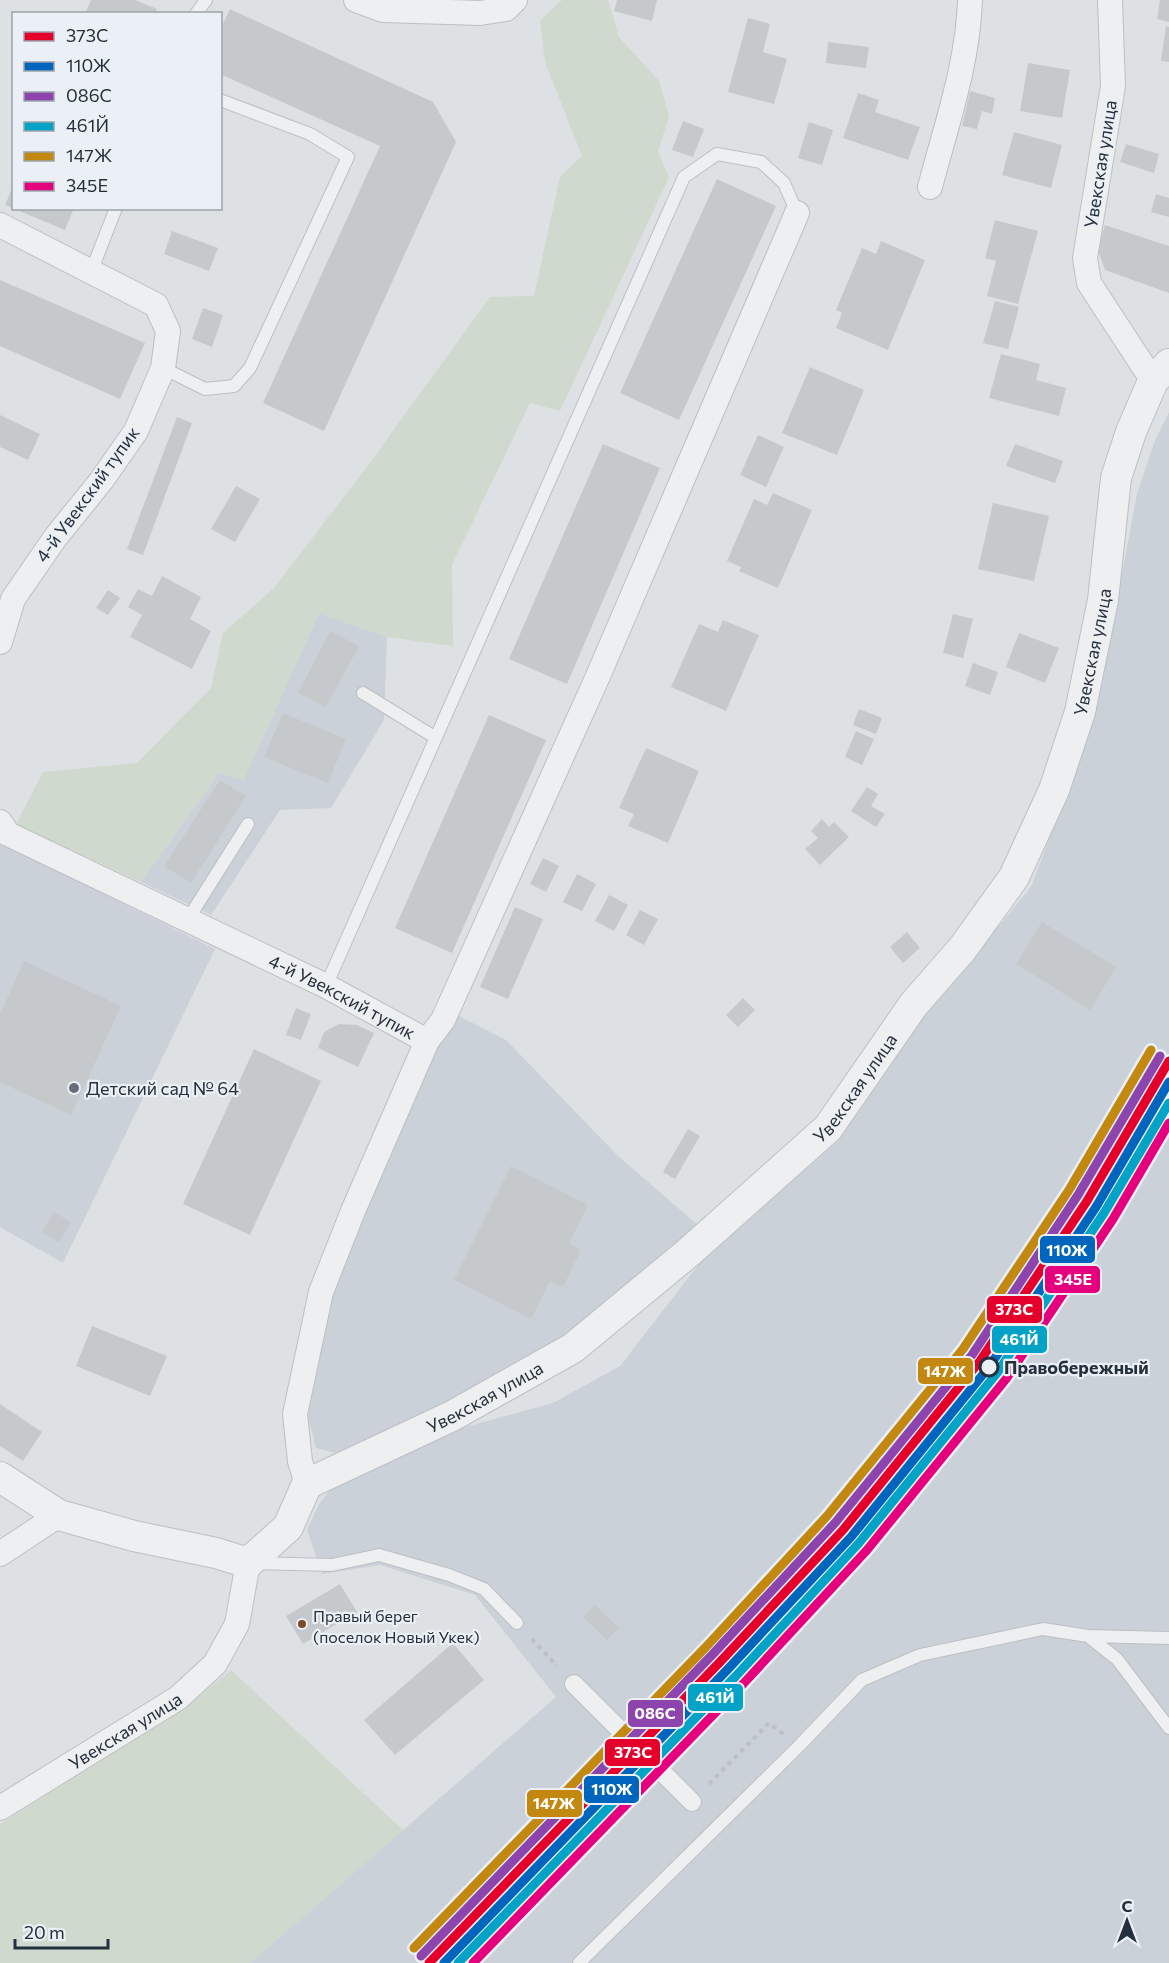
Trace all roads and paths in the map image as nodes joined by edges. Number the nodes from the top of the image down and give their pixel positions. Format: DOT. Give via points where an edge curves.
graph roads {
  1 [pos="356,0"];
  2 [pos="515,0"];
  3 [pos="970,0"];
  4 [pos="1110,0"];
  5 [pos="222,101"];
  6 [pos="930,187"];
  7 [pos="115,210"];
  8 [pos="797,213"];
  9 [pos="0,225"];
  10 [pos="91,272"];
  11 [pos="163,368"];
  12 [pos="1161,373"];
  13 [pos="1,630"];
  14 [pos="363,693"];
  15 [pos="436,738"];
  16 [pos="0,822"];
  17 [pos="248,824"];
  18 [pos="188,919"];
  19 [pos="326,986"];
  20 [pos="427,1041"];
  21 [pos="0,1477"];
  22 [pos="307,1484"];
  23 [pos="59,1515"];
  24 [pos="0,1554"];
  25 [pos="248,1563"];
  26 [pos="517,1623"];
  27 [pos="1088,1636"];
  28 [pos="1169,1638"];
  29 [pos="574,1684"];
  30 [pos="715,1701"];
  31 [pos="769,1723"];
  32 [pos="1169,1728"];
  33 [pos="656,1766"];
  34 [pos="692,1802"];
  35 [pos="0,1808"];
  36 [pos="579,1963"];
  1 -- 2 [label="street" via="383,10 480,13 506,9"];
  3 -- 6 [label="street" via="961,70"];
  4 -- 12 [label="street, Увекская улица" via="1113,86 1085,258 1089,283"];
  5 -- 11 [label="lane" via="310,134 348,157 250,368 234,386 205,388"];
  7 -- 10 [label="lane"];
  8 -- 15 [label="lane" via="784,183 761,162 717,154 684,177"];
  8 -- 20 [label="street" via="444,1020"];
  9 -- 10 [label="street, 4-й Увекский тупик"];
  10 -- 11 [label="street, 4-й Увекский тупик" via="156,305 168,331"];
  11 -- 13 [label="street, 4-й Увекский тупик" via="136,431 13,599"];
  12 -- 22 [label="street, Увекская улица" via="1131,432 1116,478 1103,600 1080,712 1054,790 1014,877 963,948 914,1004 828,1128 689,1252 573,1348 452,1416"];
  14 -- 15 [label="lane"];
  15 -- 19 [label="lane"];
  16 -- 18 [label="street, 4-й Увекский тупик" via="8,834"];
  17 -- 18 [label="lane"];
  18 -- 19 [label="street, 4-й Увекский тупик"];
  19 -- 20 [label="street, 4-й Увекский тупик"];
  20 -- 22 [label="street, 4-й Увекский тупик" via="321,1292 295,1414 300,1461"];
  21 -- 23 [label="street"];
  22 -- 25 [label="street" via="288,1527"];
  23 -- 24 [label="street"];
  23 -- 25 [label="street"];
  25 -- 26 [label="lane" via="332,1564 379,1555 484,1589"];
  25 -- 35 [label="street, Увекская улица" via="237,1624 214,1664 178,1698"];
  26 -- 29 [label="path"];
  27 -- 28 [label="lane"];
  27 -- 32 [label="lane" via="1117,1659"];
  27 -- 36 [label="lane" via="1043,1629 920,1655 862,1680"];
  29 -- 33 [label="street"];
  30 -- 33 [label="path"];
  31 -- 34 [label="path"];
  33 -- 34 [label="street"];
}
